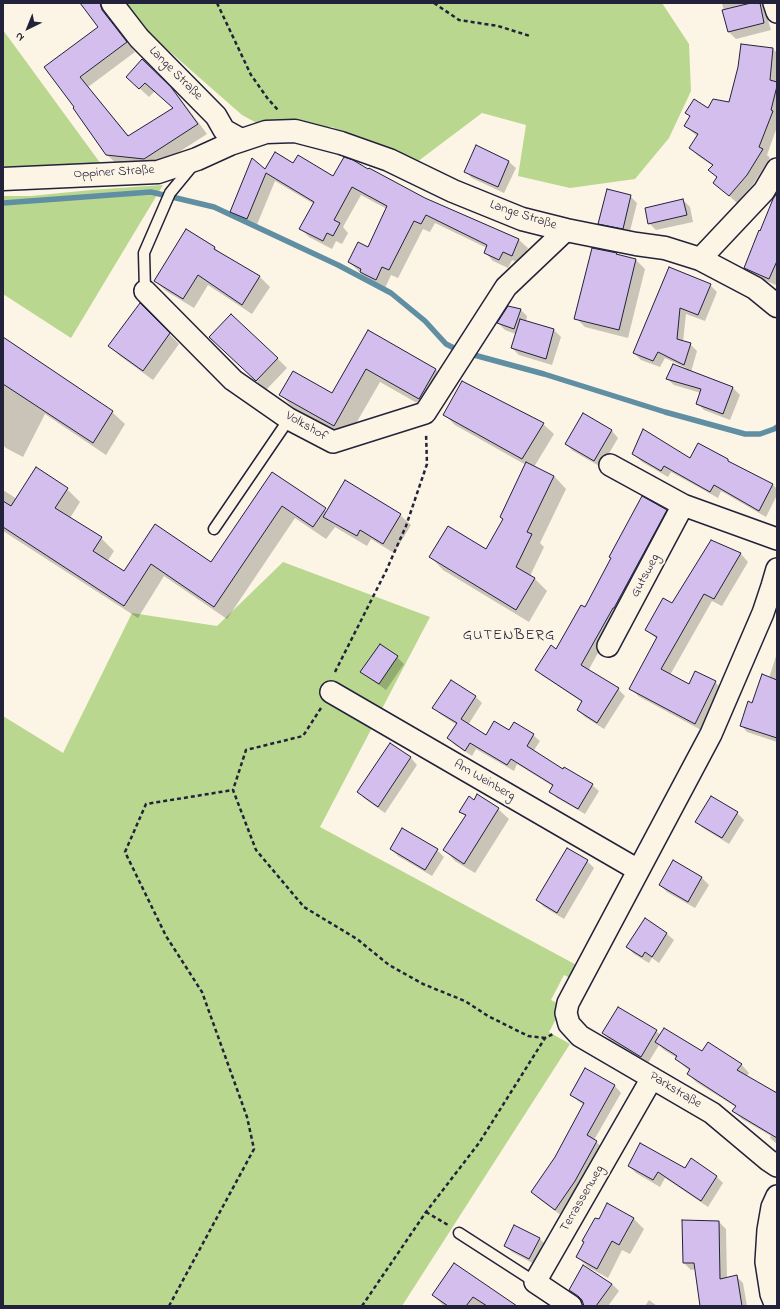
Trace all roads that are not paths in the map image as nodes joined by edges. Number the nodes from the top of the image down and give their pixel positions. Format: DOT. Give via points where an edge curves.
graph roads {
  1 [pos="112,3"];
  2 [pos="774,3"];
  3 [pos="777,12"];
  4 [pos="266,132"];
  5 [pos="242,140"];
  6 [pos="197,159"];
  7 [pos="777,169"];
  8 [pos="3,179"];
  9 [pos="566,230"];
  10 [pos="700,259"];
  11 [pos="145,291"];
  12 [pos="777,306"];
  13 [pos="289,419"];
  14 [pos="610,465"];
  15 [pos="683,505"];
  16 [pos="214,529"];
  17 [pos="777,539"];
  18 [pos="777,569"];
  19 [pos="608,646"];
  20 [pos="331,692"];
  21 [pos="638,870"];
  22 [pos="652,1078"];
  23 [pos="777,1166"];
  24 [pos="777,1196"];
  25 [pos="459,1233"];
  26 [pos="535,1282"];
  27 [pos="571,1306"];
  28 [pos="776,1306"];
  1 -- 5 [label="street, Lange Straße" via="140,38 216,116 224,130"];
  2 -- 3 [label="street"];
  4 -- 5 [label="street, Oppiner Straße"];
  4 -- 9 [label="street, Lange Straße" via="295,131 341,143 389,160 453,191 522,219"];
  5 -- 6 [label="street, Oppiner Straße"];
  6 -- 8 [label="street, Oppiner Straße" via="158,172"];
  6 -- 11 [label="lane, Volkshof" via="170,193 144,253"];
  7 -- 10 [label="street" via="764,191"];
  9 -- 10 [label="street, Lange Straße" via="665,248"];
  9 -- 13 [label="street, Volkshof" via="506,288 425,413 332,442"];
  10 -- 12 [label="street, Lange Straße" via="755,288"];
  11 -- 13 [label="street, Volkshof" via="233,380"];
  13 -- 16 [label="lane"];
  14 -- 15 [label="street"];
  15 -- 17 [label="street"];
  15 -- 19 [label="street, Gutsweg"];
  18 -- 21 [label="street" via="763,613 711,734"];
  20 -- 21 [label="street, Am Weinberg"];
  21 -- 22 [label="street, Parkstraße" via="568,1003 566,1013 569,1024 580,1036"];
  22 -- 23 [label="street, Parkstraße" via="712,1113"];
  22 -- 26 [label="street, Terrassenweg"];
  24 -- 28 [label="street" via="772,1207 768,1230 766,1262 771,1294"];
  25 -- 26 [label="lane"];
  26 -- 27 [label="street"];
}
